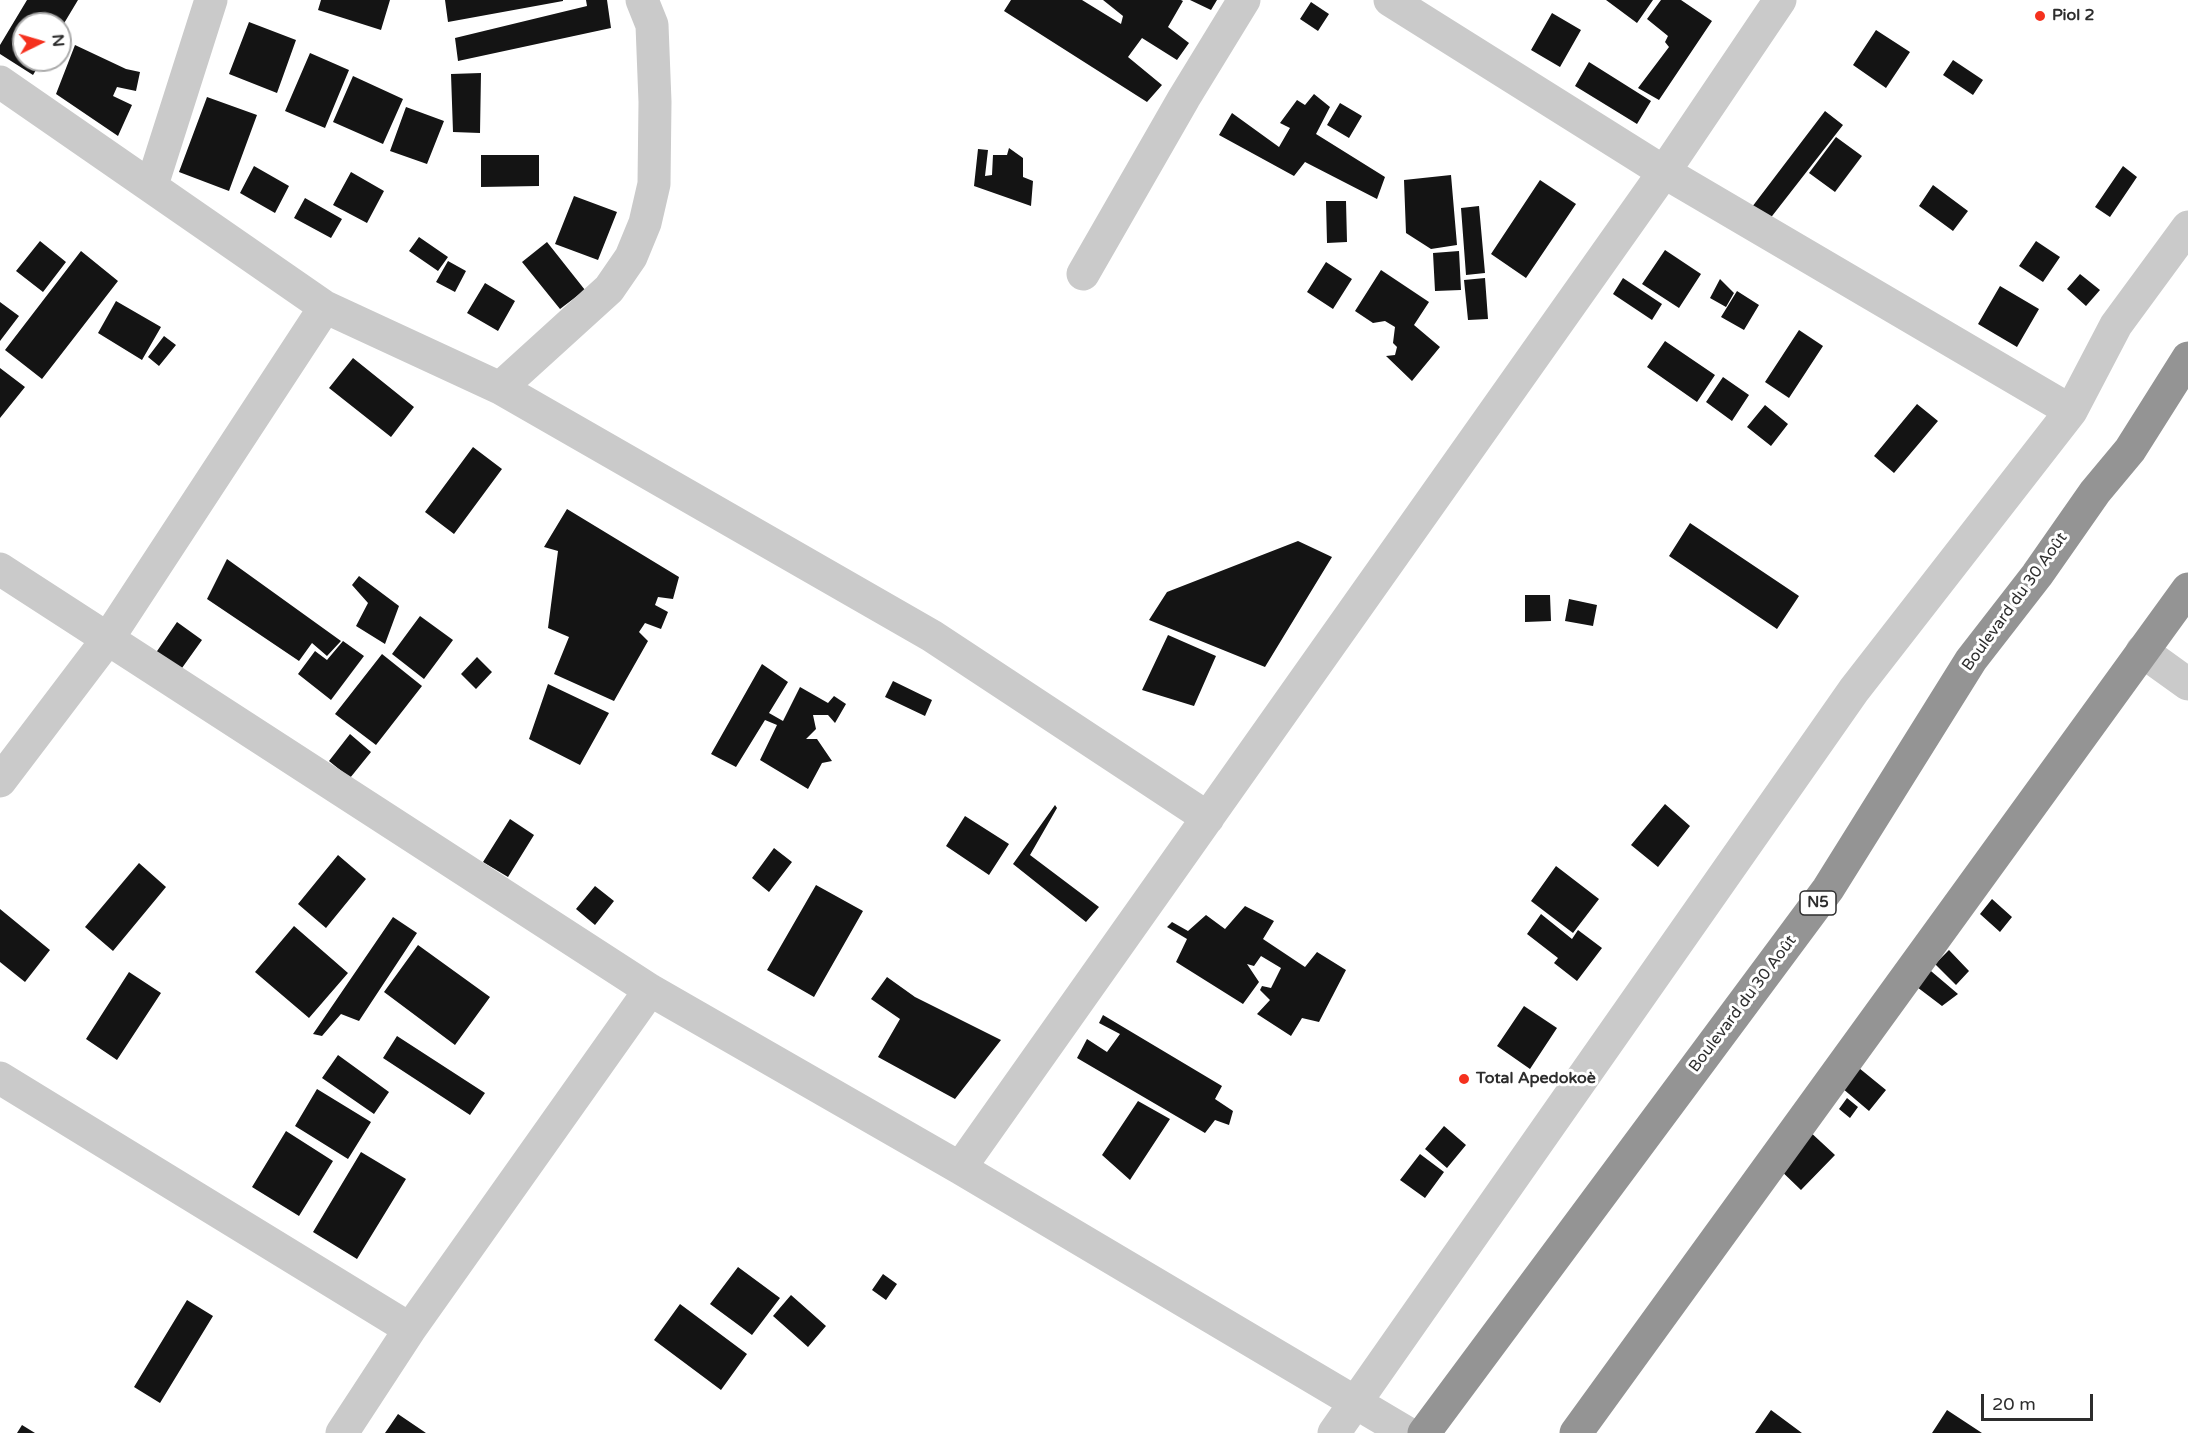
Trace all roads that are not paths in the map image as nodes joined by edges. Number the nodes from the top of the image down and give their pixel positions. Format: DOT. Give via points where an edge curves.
graph roads {
  1 [pos="211,0"];
  2 [pos="642,0"];
  3 [pos="1244,0"];
  4 [pos="1390,0"];
  5 [pos="1780,0"];
  6 [pos="0,82"];
  7 [pos="1664,172"];
  8 [pos="152,185"];
  9 [pos="2188,227"];
  10 [pos="1083,274"];
  11 [pos="325,307"];
  12 [pos="2188,358"];
  13 [pos="500,388"];
  14 [pos="2071,411"];
  15 [pos="0,569"];
  16 [pos="2188,589"];
  17 [pos="106,640"];
  18 [pos="2142,651"];
  19 [pos="2188,684"];
  20 [pos="0,782"];
  21 [pos="1208,818"];
  22 [pos="650,990"];
  23 [pos="0,1078"];
  24 [pos="960,1167"];
  25 [pos="410,1329"];
  26 [pos="1356,1402"];
  27 [pos="342,1433"];
  28 [pos="1334,1433"];
  29 [pos="1407,1433"];
  30 [pos="1424,1433"];
  31 [pos="1576,1433"];
  1 -- 8 [label="street"];
  2 -- 13 [label="street" via="652,25 656,102 654,183 645,223 631,257 609,289"];
  3 -- 10 [label="street"];
  4 -- 7 [label="street"];
  5 -- 7 [label="street"];
  6 -- 8 [label="street"];
  7 -- 14 [label="street"];
  7 -- 21 [label="street"];
  8 -- 11 [label="street"];
  9 -- 14 [label="street" via="2116,325"];
  11 -- 13 [label="street"];
  11 -- 17 [label="street"];
  12 -- 30 [label="highway, Boulevard du 30 Août / N5" via="2130,450 1971,660 1828,889"];
  13 -- 21 [label="street" via="932,636"];
  14 -- 26 [label="street" via="1854,690"];
  15 -- 17 [label="street"];
  16 -- 18 [label="highway"];
  17 -- 20 [label="street"];
  17 -- 22 [label="street"];
  18 -- 19 [label="street"];
  18 -- 31 [label="highway"];
  21 -- 24 [label="street"];
  22 -- 24 [label="street"];
  22 -- 25 [label="street"];
  23 -- 25 [label="street"];
  24 -- 26 [label="street"];
  25 -- 27 [label="street"];
  26 -- 28 [label="street"];
  26 -- 29 [label="street"];
}
